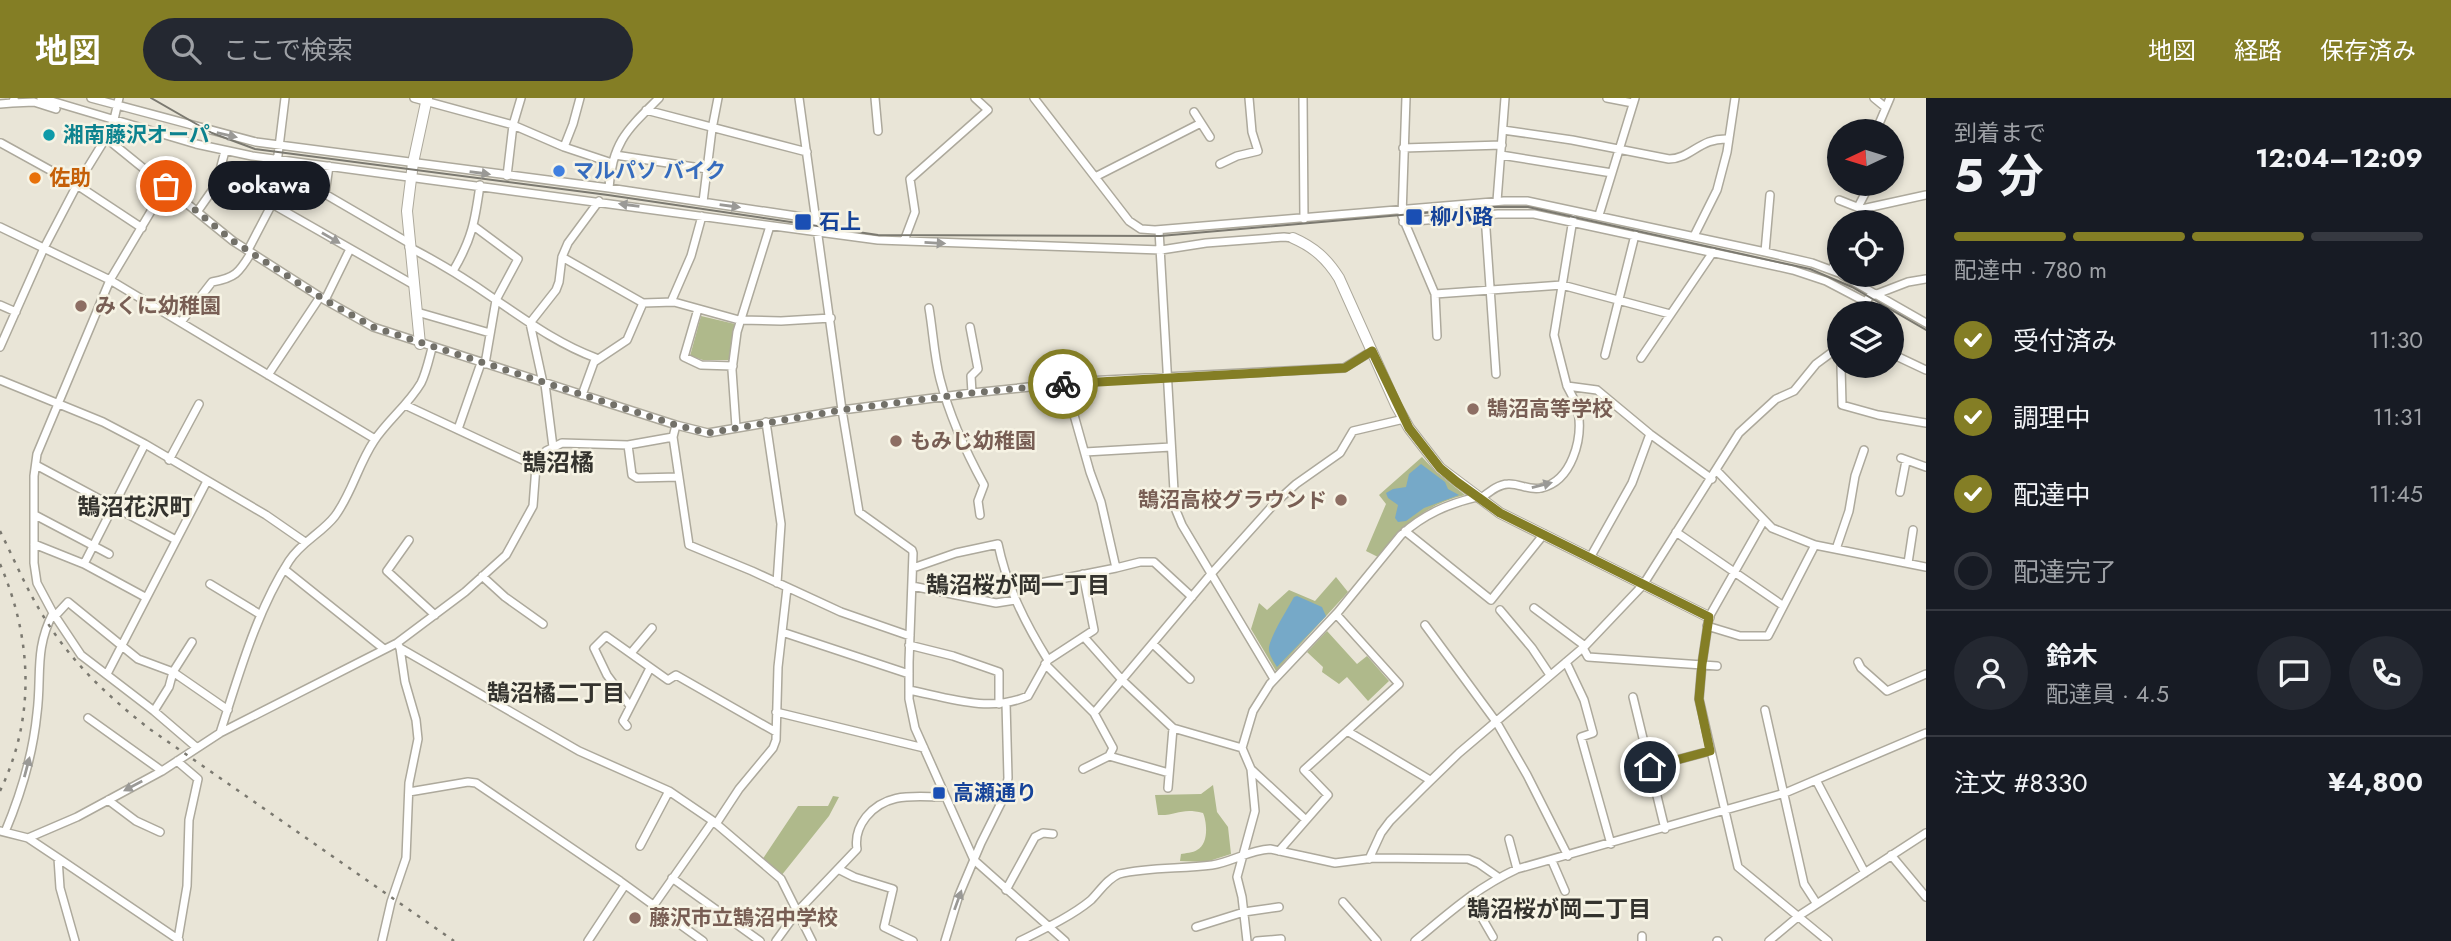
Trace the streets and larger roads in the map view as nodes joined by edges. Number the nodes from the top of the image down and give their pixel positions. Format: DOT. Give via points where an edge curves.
graph roads {
  1 [pos="41,98"];
  2 [pos="91,98"];
  3 [pos="285,98"];
  4 [pos="414,98"];
  5 [pos="521,98"];
  6 [pos="580,98"];
  7 [pos="659,98"];
  8 [pos="718,98"];
  9 [pos="799,98"];
  10 [pos="875,98"];
  11 [pos="975,98"];
  12 [pos="1034,98"];
  13 [pos="1250,98"];
  14 [pos="1303,98"];
  15 [pos="1406,98"];
  16 [pos="1505,98"];
  17 [pos="1607,98"];
  18 [pos="1735,98"];
  19 [pos="1874,98"];
  20 [pos="1890,98"];
  21 [pos="13,100"];
  22 [pos="427,100"];
  23 [pos="1634,101"];
  24 [pos="119,102"];
  25 [pos="0,104"];
  26 [pos="1885,107"];
  27 [pos="57,109"];
  28 [pos="646,110"];
  29 [pos="1194,112"];
  30 [pos="1880,119"];
  31 [pos="115,120"];
  32 [pos="1201,123"];
  33 [pos="513,125"];
  34 [pos="712,129"];
  35 [pos="1503,130"];
  36 [pos="878,131"];
  37 [pos="1210,137"];
  38 [pos="0,138"];
  39 [pos="106,138"];
  40 [pos="1729,139"];
  41 [pos="0,144"];
  42 [pos="279,145"];
  43 [pos="1502,145"];
  44 [pos="564,147"];
  45 [pos="1403,148"];
  46 [pos="1619,148"];
  47 [pos="225,151"];
  48 [pos="807,152"];
  49 [pos="615,155"];
  50 [pos="1501,155"];
  51 [pos="277,160"];
  52 [pos="413,163"];
  53 [pos="612,163"];
  54 [pos="1220,164"];
  55 [pos="329,166"];
  56 [pos="707,169"];
  57 [pos="1612,173"];
  58 [pos="507,176"];
  59 [pos="411,177"];
  60 [pos="1096,177"];
  61 [pos="77,185"];
  62 [pos="480,185"];
  63 [pos="166,186"];
  64 [pos="609,188"];
  65 [pos="1770,195"];
  66 [pos="1926,195"];
  67 [pos="1865,196"];
  68 [pos="1839,200"];
  69 [pos="599,201"];
  70 [pos="1497,201"];
  71 [pos="703,202"];
  72 [pos="272,204"];
  73 [pos="1860,208"];
  74 [pos="1401,210"];
  75 [pos="1574,210"];
  76 [pos="197,212"];
  77 [pos="1485,215"];
  78 [pos="1599,215"];
  79 [pos="702,216"];
  80 [pos="816,219"];
  81 [pos="1304,219"];
  82 [pos="1572,221"];
  83 [pos="1403,222"];
  84 [pos="770,226"];
  85 [pos="0,227"];
  86 [pos="475,227"];
  87 [pos="142,228"];
  88 [pos="1160,230"];
  89 [pos="818,232"];
  90 [pos="1635,235"];
  91 [pos="1694,236"];
  92 [pos="1293,239"];
  93 [pos="904,242"];
  94 [pos="409,245"];
  95 [pos="44,248"];
  96 [pos="351,249"];
  97 [pos="1161,250"];
  98 [pos="249,251"];
  99 [pos="1765,251"];
  100 [pos="1713,252"];
  101 [pos="562,257"];
  102 [pos="1827,269"];
  103 [pos="453,271"];
  104 [pos="1926,279"];
  105 [pos="110,280"];
  106 [pos="414,285"];
  107 [pos="1562,285"];
  108 [pos="1864,287"];
  109 [pos="1490,289"];
  110 [pos="1435,294"];
  111 [pos="1876,294"];
  112 [pos="323,299"];
  113 [pos="496,300"];
  114 [pos="1619,300"];
  115 [pos="1864,301"];
  116 [pos="1867,301"];
  117 [pos="671,302"];
  118 [pos="643,303"];
  119 [pos="0,305"];
  120 [pos="929,308"];
  121 [pos="698,309"];
  122 [pos="16,312"];
  123 [pos="417,312"];
  124 [pos="1670,314"];
  125 [pos="831,318"];
  126 [pos="739,320"];
  127 [pos="181,322"];
  128 [pos="530,323"];
  129 [pos="1926,323"];
  130 [pos="970,327"];
  131 [pos="490,333"];
  132 [pos="1437,336"];
  133 [pos="421,344"];
  134 [pos="0,347"];
  135 [pos="432,348"];
  136 [pos="1372,351"];
  137 [pos="1605,355"];
  138 [pos="1827,356"];
  139 [pos="596,358"];
  140 [pos="1641,358"];
  141 [pos="1904,360"];
  142 [pos="483,363"];
  143 [pos="733,366"];
  144 [pos="1926,370"];
  145 [pos="1496,374"];
  146 [pos="268,375"];
  147 [pos="1167,377"];
  148 [pos="1841,378"];
  149 [pos="0,380"];
  150 [pos="544,383"];
  151 [pos="1065,383"];
  152 [pos="1567,386"];
  153 [pos="972,393"];
  154 [pos="582,395"];
  155 [pos="945,397"];
  156 [pos="200,404"];
  157 [pos="58,405"];
  158 [pos="405,405"];
  159 [pos="842,410"];
  160 [pos="1404,419"];
  161 [pos="766,422"];
  162 [pos="1926,423"];
  163 [pos="676,425"];
  164 [pos="736,427"];
  165 [pos="458,429"];
  166 [pos="1650,433"];
  167 [pos="673,437"];
  168 [pos="374,439"];
  169 [pos="145,444"];
  170 [pos="628,445"];
  171 [pos="553,447"];
  172 [pos="1171,447"];
  173 [pos="1864,450"];
  174 [pos="1085,452"];
  175 [pos="169,460"];
  176 [pos="36,465"];
  177 [pos="536,466"];
  178 [pos="1926,467"];
  179 [pos="1717,471"];
  180 [pos="679,477"];
  181 [pos="1712,479"];
  182 [pos="207,481"];
  183 [pos="1900,492"];
  184 [pos="1478,498"];
  185 [pos="113,506"];
  186 [pos="980,515"];
  187 [pos="34,516"];
  188 [pos="1764,520"];
  189 [pos="1913,530"];
  190 [pos="1405,531"];
  191 [pos="1676,532"];
  192 [pos="1544,534"];
  193 [pos="176,540"];
  194 [pos="409,540"];
  195 [pos="305,542"];
  196 [pos="34,544"];
  197 [pos="93,545"];
  198 [pos="1815,545"];
  199 [pos="1836,549"];
  200 [pos="110,554"];
  201 [pos="1591,556"];
  202 [pos="1908,563"];
  203 [pos="84,564"];
  204 [pos="1926,567"];
  205 [pos="913,568"];
  206 [pos="1116,568"];
  207 [pos="284,569"];
  208 [pos="1734,573"];
  209 [pos="1083,574"];
  210 [pos="1211,574"];
  211 [pos="482,576"];
  212 [pos="776,583"];
  213 [pos="210,584"];
  214 [pos="1035,584"];
  215 [pos="1643,585"];
  216 [pos="912,586"];
  217 [pos="787,588"];
  218 [pos="145,597"];
  219 [pos="1192,597"];
  220 [pos="1015,600"];
  221 [pos="1782,606"];
  222 [pos="1534,608"];
  223 [pos="1500,610"];
  224 [pos="1336,614"];
  225 [pos="54,615"];
  226 [pos="261,615"];
  227 [pos="435,615"];
  228 [pos="1708,621"];
  229 [pos="543,624"];
  230 [pos="1425,625"];
  231 [pos="652,628"];
  232 [pos="782,632"];
  233 [pos="910,636"];
  234 [pos="1084,637"];
  235 [pos="192,642"];
  236 [pos="1153,644"];
  237 [pos="121,645"];
  238 [pos="909,645"];
  239 [pos="399,646"];
  240 [pos="1584,647"];
  241 [pos="384,649"];
  242 [pos="631,653"];
  243 [pos="1046,662"];
  244 [pos="1566,662"];
  245 [pos="1857,662"];
  246 [pos="1702,664"];
  247 [pos="1717,666"];
  248 [pos="650,668"];
  249 [pos="173,672"];
  250 [pos="107,674"];
  251 [pos="909,674"];
  252 [pos="1550,674"];
  253 [pos="1926,674"];
  254 [pos="1190,679"];
  255 [pos="1274,679"];
  256 [pos="1123,681"];
  257 [pos="909,690"];
  258 [pos="1633,697"];
  259 [pos="1003,703"];
  260 [pos="630,706"];
  261 [pos="228,710"];
  262 [pos="1765,710"];
  263 [pos="155,711"];
  264 [pos="776,712"];
  265 [pos="1094,713"];
  266 [pos="88,718"];
  267 [pos="1497,723"];
  268 [pos="627,726"];
  269 [pos="1173,728"];
  270 [pos="1347,731"];
  271 [pos="776,732"];
  272 [pos="220,733"];
  273 [pos="1926,733"];
  274 [pos="924,748"];
  275 [pos="1242,748"];
  276 [pos="194,749"];
  277 [pos="1710,751"];
  278 [pos="1109,756"];
  279 [pos="177,761"];
  280 [pos="1650,767"];
  281 [pos="1083,769"];
  282 [pos="1251,769"];
  283 [pos="162,771"];
  284 [pos="1169,773"];
  285 [pos="1430,780"];
  286 [pos="1816,780"];
  287 [pos="1168,788"];
  288 [pos="669,791"];
  289 [pos="409,792"];
  290 [pos="1785,793"];
  291 [pos="945,797"];
  292 [pos="108,800"];
  293 [pos="1724,811"];
  294 [pos="1306,820"];
  295 [pos="714,823"];
  296 [pos="1665,829"];
  297 [pos="3,832"];
  298 [pos="160,832"];
  299 [pos="1926,833"];
  300 [pos="1053,834"];
  301 [pos="28,838"];
  302 [pos="1509,839"];
  303 [pos="1611,844"];
  304 [pos="640,846"];
  305 [pos="1279,851"];
  306 [pos="1242,854"];
  307 [pos="1891,855"];
  308 [pos="1568,856"];
  309 [pos="58,858"];
  310 [pos="1369,859"];
  311 [pos="974,860"];
  312 [pos="1552,861"];
  313 [pos="838,869"];
  314 [pos="1517,869"];
  315 [pos="1865,873"];
  316 [pos="1498,877"];
  317 [pos="672,878"];
  318 [pos="625,885"];
  319 [pos="1006,890"];
  320 [pos="1565,891"];
  321 [pos="1472,895"];
  322 [pos="1926,897"];
  323 [pos="1343,902"];
  324 [pos="1816,904"];
  325 [pos="654,905"];
  326 [pos="1279,906"];
  327 [pos="797,912"];
  328 [pos="1244,912"];
  329 [pos="1800,915"];
  330 [pos="1049,927"];
  331 [pos="1196,927"];
  332 [pos="1493,936"];
  333 [pos="1281,939"];
  334 [pos="180,940"];
  335 [pos="75,941"];
  336 [pos="382,941"];
  337 [pos="588,941"];
  338 [pos="703,941"];
  339 [pos="761,941"];
  340 [pos="776,941"];
  341 [pos="812,941"];
  342 [pos="913,941"];
  343 [pos="945,941"];
  344 [pos="1020,941"];
  345 [pos="1065,941"];
  346 [pos="1247,941"];
  347 [pos="1258,941"];
  348 [pos="1377,941"];
  349 [pos="1415,941"];
  350 [pos="1769,941"];
  351 [pos="1828,941"];
  1 -- 31 [label="street"];
  2 -- 24 [label="street"];
  3 -- 42 [label="street"];
  4 -- 22 [label="street"];
  5 -- 33 [label="street"];
  6 -- 44 [label="street"];
  7 -- 28 [label="street"];
  8 -- 34 [label="street"];
  9 -- 48 [label="street"];
  10 -- 36 [label="street"];
  11 -- 93 [label="street" via="988,110 910,179 915,212"];
  12 -- 60 [label="street"];
  13 -- 54 [label="street" via="1258,151"];
  14 -- 81 [label="street"];
  15 -- 45 [label="street"];
  16 -- 35 [label="street"];
  17 -- 23 [label="street"];
  18 -- 40 [label="street"];
  19 -- 26 [label="street"];
  20 -- 26 [label="street"];
  21 -- 25 [label="street"];
  21 -- 27 [label="street"];
  22 -- 33 [label="street"];
  22 -- 52 [label="street"];
  23 -- 46 [label="street"];
  24 -- 31 [label="street"];
  24 -- 42 [label="street, one-way" via="219,133"];
  26 -- 30 [label="street"];
  28 -- 34 [label="street"];
  28 -- 49 [label="street" via="627,130"];
  29 -- 32 [label="street"];
  31 -- 39 [label="street"];
  31 -- 47 [label="street"];
  32 -- 37 [label="street"];
  32 -- 60 [label="street"];
  33 -- 44 [label="street"];
  33 -- 58 [label="street"];
  34 -- 48 [label="street"];
  34 -- 56 [label="street"];
  35 -- 43 [label="street"];
  35 -- 46 [label="street"];
  38 -- 41 [label="street"];
  39 -- 61 [label="street"];
  39 -- 63 [label="street"];
  40 -- 46 [label="street" via="1707,142 1675,159"];
  40 -- 91 [label="street" via="1714,201"];
  41 -- 61 [label="street"];
  42 -- 51 [label="street"];
  42 -- 52 [label="street"];
  43 -- 45 [label="street"];
  43 -- 50 [label="street"];
  44 -- 53 [label="street"];
  45 -- 74 [label="street"];
  46 -- 57 [label="street"];
  47 -- 51 [label="street"];
  47 -- 76 [label="street" via="216,185"];
  48 -- 80 [label="street"];
  49 -- 53 [label="street"];
  49 -- 56 [label="street"];
  50 -- 57 [label="street"];
  50 -- 70 [label="street"];
  51 -- 55 [label="street"];
  51 -- 72 [label="street"];
  52 -- 58 [label="street, one-way"];
  52 -- 59 [label="street"];
  53 -- 64 [label="street"];
  55 -- 59 [label="street"];
  55 -- 94 [label="street" via="326,194"];
  56 -- 71 [label="street"];
  57 -- 78 [label="street"];
  58 -- 64 [label="street"];
  59 -- 62 [label="street"];
  59 -- 94 [label="street"];
  60 -- 88 [label="street" via="1135,226"];
  61 -- 87 [label="street"];
  61 -- 95 [label="street"];
  62 -- 69 [label="street"];
  62 -- 86 [label="street"];
  63 -- 76 [label="street"];
  63 -- 87 [label="street"];
  64 -- 71 [label="street"];
  65 -- 99 [label="street"];
  66 -- 73 [label="street"];
  67 -- 73 [label="street"];
  68 -- 73 [label="street"];
  79 -- 69 [label="street, one-way"];
  69 -- 101 [label="street" via="574,232"];
  70 -- 74 [label="street"];
  70 -- 75 [label="street"];
  71 -- 80 [label="street, one-way"];
  72 -- 96 [label="street, one-way"];
  72 -- 98 [label="street"];
  74 -- 81 [label="street"];
  74 -- 83 [label="street"];
  75 -- 78 [label="street"];
  75 -- 82 [label="street"];
  76 -- 98 [label="street"];
  77 -- 82 [label="street" via="1528,213"];
  77 -- 83 [label="street"];
  77 -- 109 [label="street"];
  78 -- 91 [label="street"];
  79 -- 84 [label="street"];
  79 -- 117 [label="street"];
  80 -- 89 [label="street"];
  81 -- 88 [label="street"];
  82 -- 90 [label="street"];
  82 -- 107 [label="street"];
  83 -- 110 [label="street"];
  84 -- 89 [label="street"];
  84 -- 126 [label="street"];
  85 -- 95 [label="street"];
  86 -- 103 [label="street"];
  86 -- 113 [label="street" via="517,259"];
  87 -- 105 [label="street"];
  88 -- 97 [label="street"];
  89 -- 93 [label="street"];
  89 -- 125 [label="street"];
  90 -- 100 [label="street"];
  90 -- 114 [label="street"];
  91 -- 99 [label="street"];
  92 -- 97 [label="street"];
  92 -- 136 [label="street" via="1311,246 1330,263"];
  93 -- 97 [label="street, one-way"];
  94 -- 103 [label="street"];
  94 -- 106 [label="street"];
  95 -- 105 [label="street"];
  95 -- 122 [label="street"];
  96 -- 106 [label="street"];
  96 -- 112 [label="street"];
  97 -- 147 [label="street"];
  98 -- 112 [label="street"];
  98 -- 127 [label="street" via="241,270 230,279 212,282"];
  99 -- 102 [label="street"];
  100 -- 115 [label="street" via="1809,275"];
  100 -- 124 [label="street"];
  101 -- 118 [label="street"];
  101 -- 128 [label="street" via="559,282"];
  103 -- 113 [label="street"];
  104 -- 111 [label="street"];
  105 -- 127 [label="street"];
  105 -- 157 [label="street"];
  106 -- 123 [label="street"];
  107 -- 109 [label="street"];
  107 -- 114 [label="street"];
  107 -- 152 [label="street" via="1554,335"];
  108 -- 111 [label="street"];
  109 -- 110 [label="street"];
  109 -- 145 [label="street"];
  110 -- 132 [label="street"];
  111 -- 116 [label="street"];
  111 -- 129 [label="street"];
  112 -- 133 [label="street" via="373,327"];
  112 -- 146 [label="street"];
  113 -- 128 [label="street"];
  113 -- 131 [label="street"];
  114 -- 124 [label="street"];
  114 -- 137 [label="street"];
  117 -- 118 [label="street"];
  117 -- 121 [label="street"];
  118 -- 139 [label="street" via="627,340"];
  119 -- 122 [label="street"];
  120 -- 155 [label="street"];
  121 -- 126 [label="street"];
  121 -- 143 [label="street" via="684,358 701,365"];
  122 -- 134 [label="street"];
  123 -- 131 [label="street"];
  123 -- 133 [label="street"];
  124 -- 140 [label="street"];
  125 -- 126 [label="street"];
  125 -- 159 [label="street"];
  126 -- 143 [label="street"];
  127 -- 146 [label="street"];
  128 -- 139 [label="street"];
  128 -- 150 [label="street"];
  130 -- 153 [label="street" via="978,369 971,376"];
  131 -- 142 [label="street"];
  133 -- 135 [label="street"];
  135 -- 142 [label="street"];
  135 -- 158 [label="street" via="422,381"];
  136 -- 147 [label="street" via="1345,368"];
  136 -- 160 [label="street"];
  138 -- 179 [label="street" via="1794,391 1776,399 1740,433"];
  139 -- 154 [label="street"];
  141 -- 144 [label="street"];
  142 -- 150 [label="street"];
  142 -- 165 [label="street"];
  143 -- 164 [label="street"];
  146 -- 168 [label="street"];
  147 -- 151 [label="street"];
  147 -- 172 [label="street"];
  148 -- 162 [label="street" via="1842,405"];
  149 -- 157 [label="street"];
  150 -- 154 [label="street"];
  150 -- 171 [label="street"];
  151 -- 153 [label="street"];
  151 -- 174 [label="street"];
  152 -- 166 [label="street" via="1597,390"];
  184 -- 152 [label="street, one-way" via="1501,485 1534,489 1561,476 1580,429 1578,409"];
  153 -- 155 [label="street"];
  154 -- 163 [label="street"];
  155 -- 159 [label="street"];
  155 -- 186 [label="street" via="984,485 978,501"];
  156 -- 175 [label="street"];
  157 -- 169 [label="street"];
  157 -- 176 [label="street"];
  158 -- 165 [label="street"];
  158 -- 168 [label="street"];
  159 -- 161 [label="street"];
  159 -- 205 [label="street" via="859,512 912,550"];
  160 -- 184 [label="street" via="1440,468"];
  160 -- 210 [label="street" via="1350,433 1340,453 1275,503"];
  161 -- 164 [label="street"];
  161 -- 212 [label="street" via="781,524"];
  163 -- 164 [label="street" via="708,433"];
  163 -- 167 [label="street"];
  165 -- 177 [label="street"];
  166 -- 181 [label="street"];
  166 -- 201 [label="street" via="1632,483"];
  167 -- 170 [label="street"];
  167 -- 180 [label="street"];
  168 -- 195 [label="street" via="346,500 333,519"];
  169 -- 175 [label="street"];
  169 -- 185 [label="street"];
  170 -- 171 [label="street" via="562,443"];
  170 -- 180 [label="street" via="632,475"];
  171 -- 177 [label="street"];
  172 -- 174 [label="street"];
  172 -- 210 [label="street" via="1175,508"];
  173 -- 199 [label="street"];
  174 -- 206 [label="street"];
  175 -- 182 [label="street"];
  176 -- 185 [label="street"];
  176 -- 187 [label="street"];
  177 -- 211 [label="street" via="533,506 506,555"];
  178 -- 183 [label="street" via="1903,459"];
  179 -- 181 [label="street"];
  179 -- 188 [label="street"];
  180 -- 212 [label="street" via="689,545"];
  181 -- 191 [label="street"];
  182 -- 193 [label="street"];
  182 -- 195 [label="street"];
  184 -- 190 [label="street" via="1444,506"];
  184 -- 192 [label="street"];
  185 -- 193 [label="street"];
  185 -- 197 [label="street"];
  187 -- 196 [label="street"];
  187 -- 197 [label="street"];
  188 -- 198 [label="street" via="1772,528"];
  188 -- 208 [label="street"];
  189 -- 202 [label="street"];
  190 -- 192 [label="street" via="1491,600"];
  190 -- 224 [label="street"];
  191 -- 208 [label="street"];
  191 -- 215 [label="street"];
  192 -- 201 [label="street"];
  193 -- 218 [label="street"];
  194 -- 227 [label="street" via="387,571"];
  195 -- 207 [label="street"];
  196 -- 203 [label="street"];
  196 -- 225 [label="street" via="37,583"];
  197 -- 200 [label="street"];
  197 -- 203 [label="street"];
  198 -- 199 [label="street"];
  198 -- 221 [label="street"];
  199 -- 202 [label="street"];
  201 -- 215 [label="street"];
  202 -- 204 [label="street"];
  203 -- 218 [label="street"];
  205 -- 216 [label="street"];
  205 -- 220 [label="street" via="998,544"];
  206 -- 209 [label="street"];
  206 -- 219 [label="street" via="1154,562"];
  207 -- 226 [label="street"];
  207 -- 241 [label="street"];
  208 -- 221 [label="street"];
  208 -- 228 [label="street"];
  209 -- 214 [label="street"];
  209 -- 234 [label="street" via="1094,630"];
  210 -- 219 [label="street"];
  210 -- 255 [label="street"];
  211 -- 227 [label="street"];
  211 -- 229 [label="street"];
  212 -- 217 [label="street"];
  213 -- 226 [label="street"];
  215 -- 228 [label="street"];
  215 -- 240 [label="street"];
  216 -- 220 [label="street" via="996,603"];
  216 -- 233 [label="street"];
  217 -- 232 [label="street"];
  217 -- 233 [label="street"];
  218 -- 237 [label="street"];
  219 -- 236 [label="street"];
  220 -- 243 [label="street"];
  221 -- 228 [label="street" via="1768,636 1740,636"];
  222 -- 240 [label="street"];
  223 -- 252 [label="street"];
  224 -- 255 [label="street"];
  224 -- 270 [label="street" via="1399,684"];
  225 -- 237 [label="street" via="68,601"];
  225 -- 250 [label="street" via="81,655"];
  297 -- 225 [label="street, one-way" via="21,791 33,744 39,651"];
  226 -- 261 [label="street"];
  227 -- 239 [label="street"];
  228 -- 246 [label="street"];
  230 -- 267 [label="street"];
  231 -- 242 [label="street"];
  232 -- 251 [label="street"];
  232 -- 264 [label="street"];
  233 -- 238 [label="street"];
  234 -- 243 [label="street"];
  234 -- 256 [label="street"];
  235 -- 249 [label="street"];
  236 -- 254 [label="street"];
  236 -- 256 [label="street"];
  237 -- 249 [label="street" via="144,662"];
  237 -- 250 [label="street"];
  238 -- 251 [label="street"];
  238 -- 259 [label="street" via="999,672"];
  239 -- 241 [label="street"];
  239 -- 288 [label="street" via="579,751 642,775"];
  239 -- 289 [label="street" via="417,729"];
  240 -- 244 [label="street"];
  240 -- 246 [label="street" via="1588,657"];
  241 -- 272 [label="street"];
  242 -- 248 [label="street"];
  242 -- 260 [label="street" via="606,636 594,648"];
  243 -- 259 [label="street" via="1028,696"];
  243 -- 265 [label="street"];
  244 -- 252 [label="street"];
  244 -- 303 [label="street" via="1593,733 1581,737"];
  245 -- 253 [label="street" via="1887,691"];
  246 -- 247 [label="street"];
  246 -- 277 [label="street" via="1699,699"];
  248 -- 260 [label="street"];
  248 -- 271 [label="street" via="668,680 676,675"];
  249 -- 261 [label="street"];
  249 -- 263 [label="street"];
  250 -- 263 [label="street"];
  251 -- 257 [label="street"];
  252 -- 267 [label="street"];
  255 -- 275 [label="street" via="1253,710"];
  256 -- 265 [label="street"];
  256 -- 269 [label="street"];
  257 -- 259 [label="street" via="980,704"];
  257 -- 274 [label="street" via="911,713"];
  258 -- 280 [label="street"];
  259 -- 311 [label="street" via="1007,788"];
  260 -- 268 [label="street" via="622,721"];
  261 -- 272 [label="street"];
  262 -- 290 [label="street"];
  263 -- 276 [label="street"];
  264 -- 271 [label="street"];
  264 -- 274 [label="street"];
  265 -- 278 [label="street" via="1113,748"];
  266 -- 283 [label="street"];
  267 -- 285 [label="street"];
  267 -- 308 [label="street"];
  269 -- 275 [label="street"];
  269 -- 284 [label="street"];
  270 -- 285 [label="street"];
  270 -- 294 [label="street" via="1304,770 1328,795"];
  271 -- 295 [label="street" via="773,748"];
  272 -- 276 [label="street"];
  273 -- 286 [label="street"];
  274 -- 291 [label="street"];
  275 -- 282 [label="street"];
  276 -- 279 [label="street"];
  277 -- 280 [label="street"];
  277 -- 293 [label="street"];
  278 -- 281 [label="street"];
  278 -- 284 [label="street"];
  279 -- 283 [label="street"];
  279 -- 334 [label="street" via="198,779 189,820"];
  280 -- 296 [label="street"];
  282 -- 294 [label="street"];
  282 -- 306 [label="street" via="1255,811"];
  283 -- 292 [label="street, one-way"];
  284 -- 287 [label="street"];
  285 -- 310 [label="street" via="1390,821"];
  286 -- 290 [label="street"];
  286 -- 315 [label="street"];
  288 -- 295 [label="street"];
  288 -- 304 [label="street"];
  289 -- 318 [label="street" via="476,783"];
  289 -- 336 [label="street" via="406,858"];
  290 -- 293 [label="street"];
  290 -- 324 [label="street" via="1804,884"];
  291 -- 311 [label="street"];
  291 -- 313 [label="street" via="905,796 877,805 862,823 857,849"];
  292 -- 298 [label="street"];
  292 -- 301 [label="street"];
  293 -- 296 [label="street"];
  293 -- 329 [label="street" via="1738,867"];
  294 -- 305 [label="street"];
  295 -- 317 [label="street"];
  295 -- 327 [label="street" via="782,879"];
  296 -- 303 [label="street"];
  297 -- 301 [label="street"];
  299 -- 307 [label="street"];
  300 -- 319 [label="street" via="1035,837"];
  301 -- 309 [label="street"];
  302 -- 314 [label="street"];
  303 -- 308 [label="street"];
  305 -- 306 [label="street"];
  305 -- 310 [label="street" via="1335,863"];
  306 -- 328 [label="street" via="1237,877"];
  306 -- 330 [label="street" via="1214,864 1119,874"];
  307 -- 315 [label="street"];
  307 -- 322 [label="street"];
  308 -- 312 [label="street"];
  309 -- 334 [label="street"];
  309 -- 335 [label="street" via="60,887"];
  310 -- 316 [label="street" via="1468,859"];
  311 -- 319 [label="street"];
  343 -- 311 [label="street, one-way"];
  312 -- 314 [label="street"];
  312 -- 320 [label="street"];
  313 -- 327 [label="street"];
  313 -- 342 [label="street" via="893,889 884,927"];
  314 -- 316 [label="street"];
  315 -- 324 [label="street"];
  316 -- 321 [label="street"];
  317 -- 325 [label="street"];
  317 -- 339 [label="street"];
  318 -- 325 [label="street"];
  318 -- 337 [label="street"];
  319 -- 330 [label="street"];
  321 -- 332 [label="street"];
  321 -- 349 [label="street"];
  323 -- 348 [label="street"];
  324 -- 329 [label="street"];
  325 -- 338 [label="street"];
  326 -- 328 [label="street"];
  327 -- 340 [label="street"];
  327 -- 341 [label="street"];
  328 -- 331 [label="street"];
  328 -- 346 [label="street"];
  329 -- 350 [label="street"];
  329 -- 351 [label="street"];
  330 -- 344 [label="street"];
  330 -- 345 [label="street"];
  333 -- 347 [label="street"];
}
